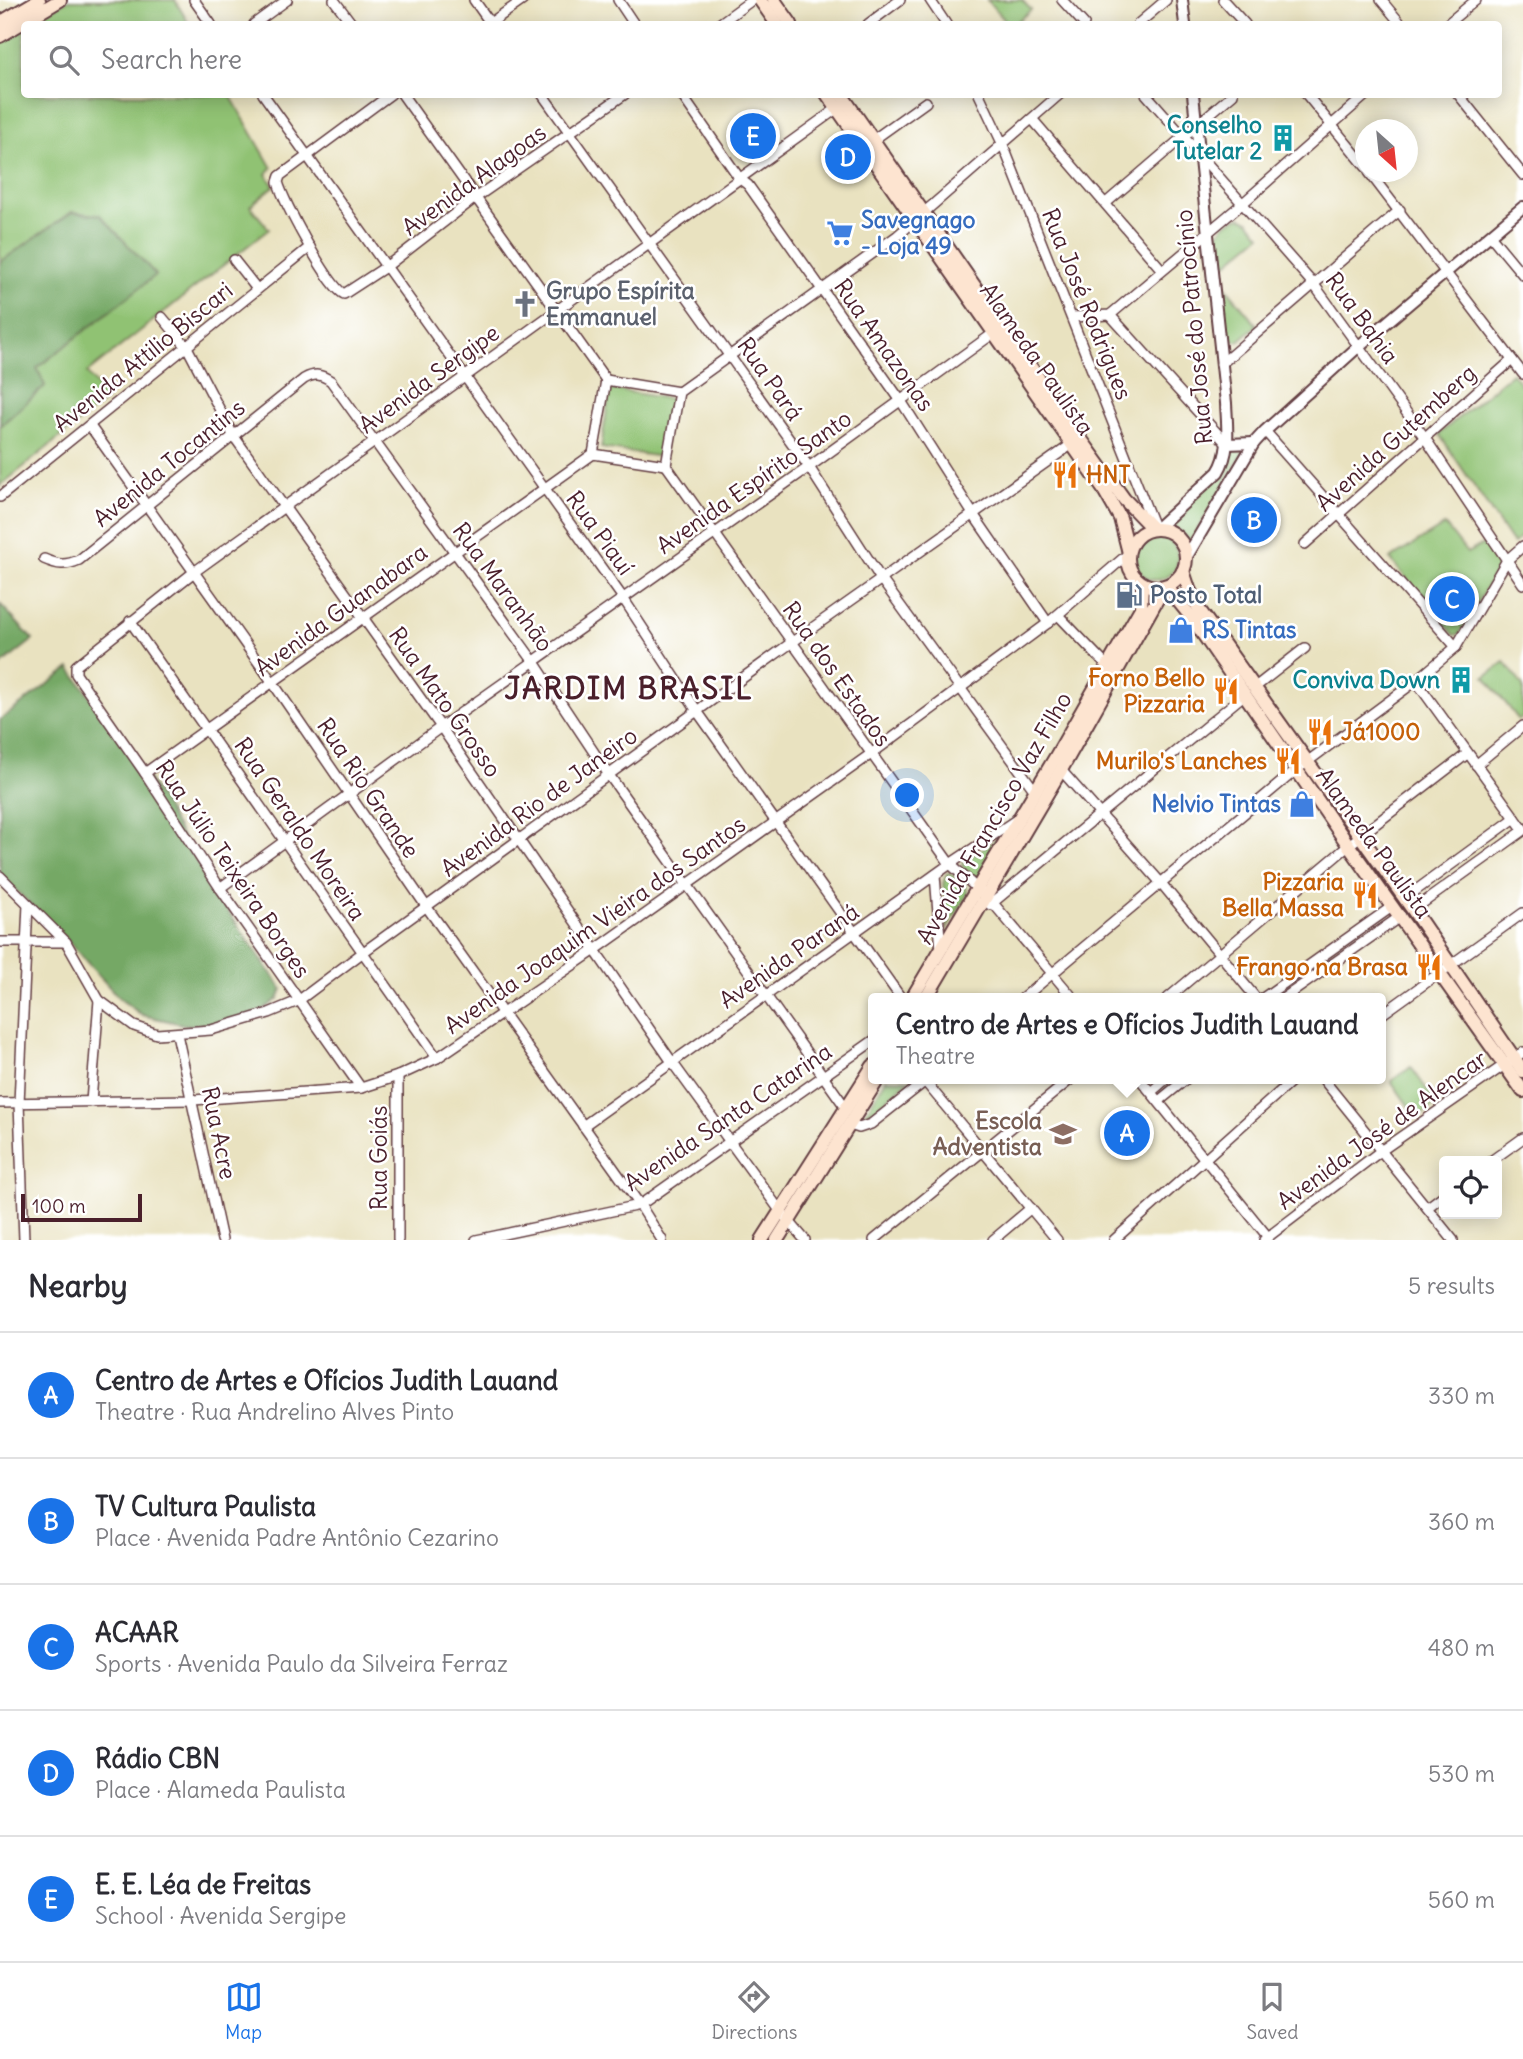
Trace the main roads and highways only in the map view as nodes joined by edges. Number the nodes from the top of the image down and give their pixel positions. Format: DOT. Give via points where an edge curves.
graph roads {
  1 [pos="39,0"];
  2 [pos="60,0"];
  3 [pos="760,0"];
  4 [pos="774,0"];
  5 [pos="25,21"];
  6 [pos="775,21"];
  7 [pos="789,21"];
  8 [pos="0,23"];
  9 [pos="21,23"];
  10 [pos="0,36"];
  11 [pos="842,102"];
  12 [pos="920,217"];
  13 [pos="1076,442"];
  14 [pos="1155,529"];
  15 [pos="1128,552"];
  16 [pos="1185,565"];
  17 [pos="1142,584"];
  18 [pos="1165,586"];
  19 [pos="1249,691"];
  20 [pos="1301,766"];
  21 [pos="985,896"];
  22 [pos="1403,908"];
  23 [pos="915,993"];
  24 [pos="929,993"];
  25 [pos="1514,1058"];
  26 [pos="1523,1071"];
  27 [pos="868,1074"];
  28 [pos="875,1084"];
  29 [pos="1523,1091"];
  30 [pos="785,1216"];
  31 [pos="762,1240"];
  32 [pos="777,1240"];
  1 -- 8 [label="main road"];
  2 -- 5 [label="main road"];
  3 -- 6 [label="main road"];
  4 -- 7 [label="main road"];
  9 -- 10 [label="main road"];
  11 -- 12 [label="main road, Alameda Paulista"];
  11 -- 12 [label="main road, Alameda Paulista" via="873,140"];
  12 -- 13 [label="main road, Alameda Paulista"];
  13 -- 14 [label="main road, Alameda Paulista"];
  13 -- 15 [label="main road, Alameda Paulista" via="1113,503"];
  14 -- 15 [label="main road" via="1138,536"];
  14 -- 16 [label="main road" via="1181,541"];
  15 -- 17 [label="main road" via="1130,572"];
  16 -- 18 [label="main road" via="1173,583"];
  16 -- 19 [label="main road, Alameda Paulista" via="1189,589 1200,611"];
  17 -- 18 [label="main road"];
  17 -- 21 [label="main road, Avenida Francisco Vaz Filho" via="1140,608 1017,818"];
  18 -- 19 [label="main road, Alameda Paulista"];
  18 -- 21 [label="main road, Avenida Francisco Vaz Filho"];
  19 -- 20 [label="main road, Alameda Paulista"];
  20 -- 22 [label="main road, Alameda Paulista" via="1360,836"];
  20 -- 22 [label="main road, Alameda Paulista" via="1349,846"];
  21 -- 23 [label="main road, Avenida Francisco Vaz Filho" via="941,950"];
  21 -- 24 [label="main road, Avenida Francisco Vaz Filho"];
  22 -- 25 [label="main road, Alameda Paulista"];
  25 -- 26 [label="main road, Alameda Paulista"];
  25 -- 29 [label="main road, Alameda Paulista"];
  27 -- 30 [label="main road"];
  28 -- 30 [label="main road"];
  30 -- 31 [label="main road"];
  30 -- 32 [label="main road"];
}
